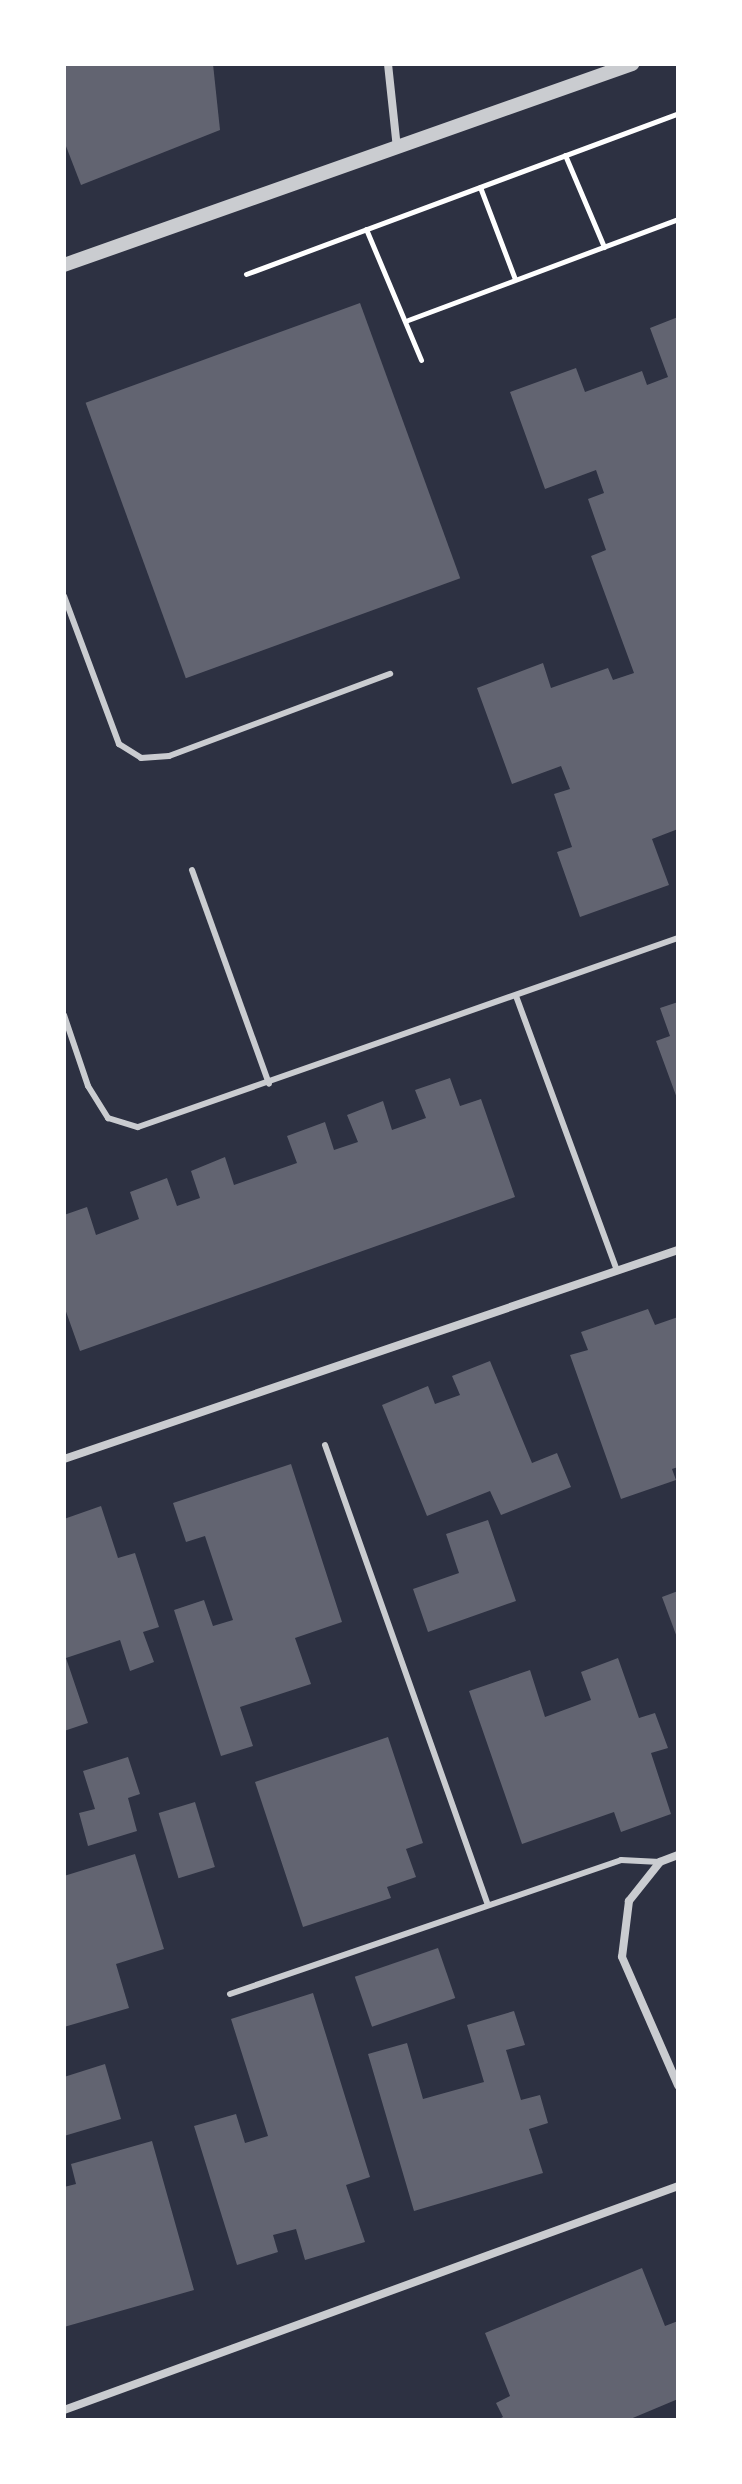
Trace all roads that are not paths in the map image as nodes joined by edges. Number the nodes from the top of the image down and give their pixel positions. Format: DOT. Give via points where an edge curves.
graph roads {
  1 [pos="388,64"];
  2 [pos="632,64"];
  3 [pos="397,148"];
  4 [pos="64,265"];
  5 [pos="64,596"];
  6 [pos="390,674"];
  7 [pos="192,870"];
  8 [pos="678,938"];
  9 [pos="516,996"];
  10 [pos="64,1015"];
  11 [pos="269,1084"];
  12 [pos="678,1250"];
  13 [pos="616,1268"];
  14 [pos="325,1445"];
  15 [pos="64,1459"];
  16 [pos="678,1855"];
  17 [pos="660,1862"];
  18 [pos="488,1905"];
  19 [pos="230,1994"];
  20 [pos="678,2085"];
  21 [pos="678,2186"];
  22 [pos="64,2410"];
  1 -- 3 [label="street"];
  2 -- 3 [label="street"];
  3 -- 4 [label="street"];
  5 -- 6 [label="lane" via="119,744 141,758 169,756"];
  7 -- 11 [label="lane"];
  8 -- 9 [label="lane"];
  9 -- 11 [label="lane"];
  9 -- 13 [label="lane"];
  10 -- 11 [label="lane" via="88,1086 108,1118 138,1127"];
  12 -- 13 [label="street"];
  13 -- 15 [label="street"];
  14 -- 18 [label="lane"];
  16 -- 17 [label="street"];
  17 -- 18 [label="lane" via="621,1860"];
  17 -- 20 [label="street" via="629,1901 622,1957"];
  18 -- 19 [label="lane"];
  21 -- 22 [label="street"];
}
